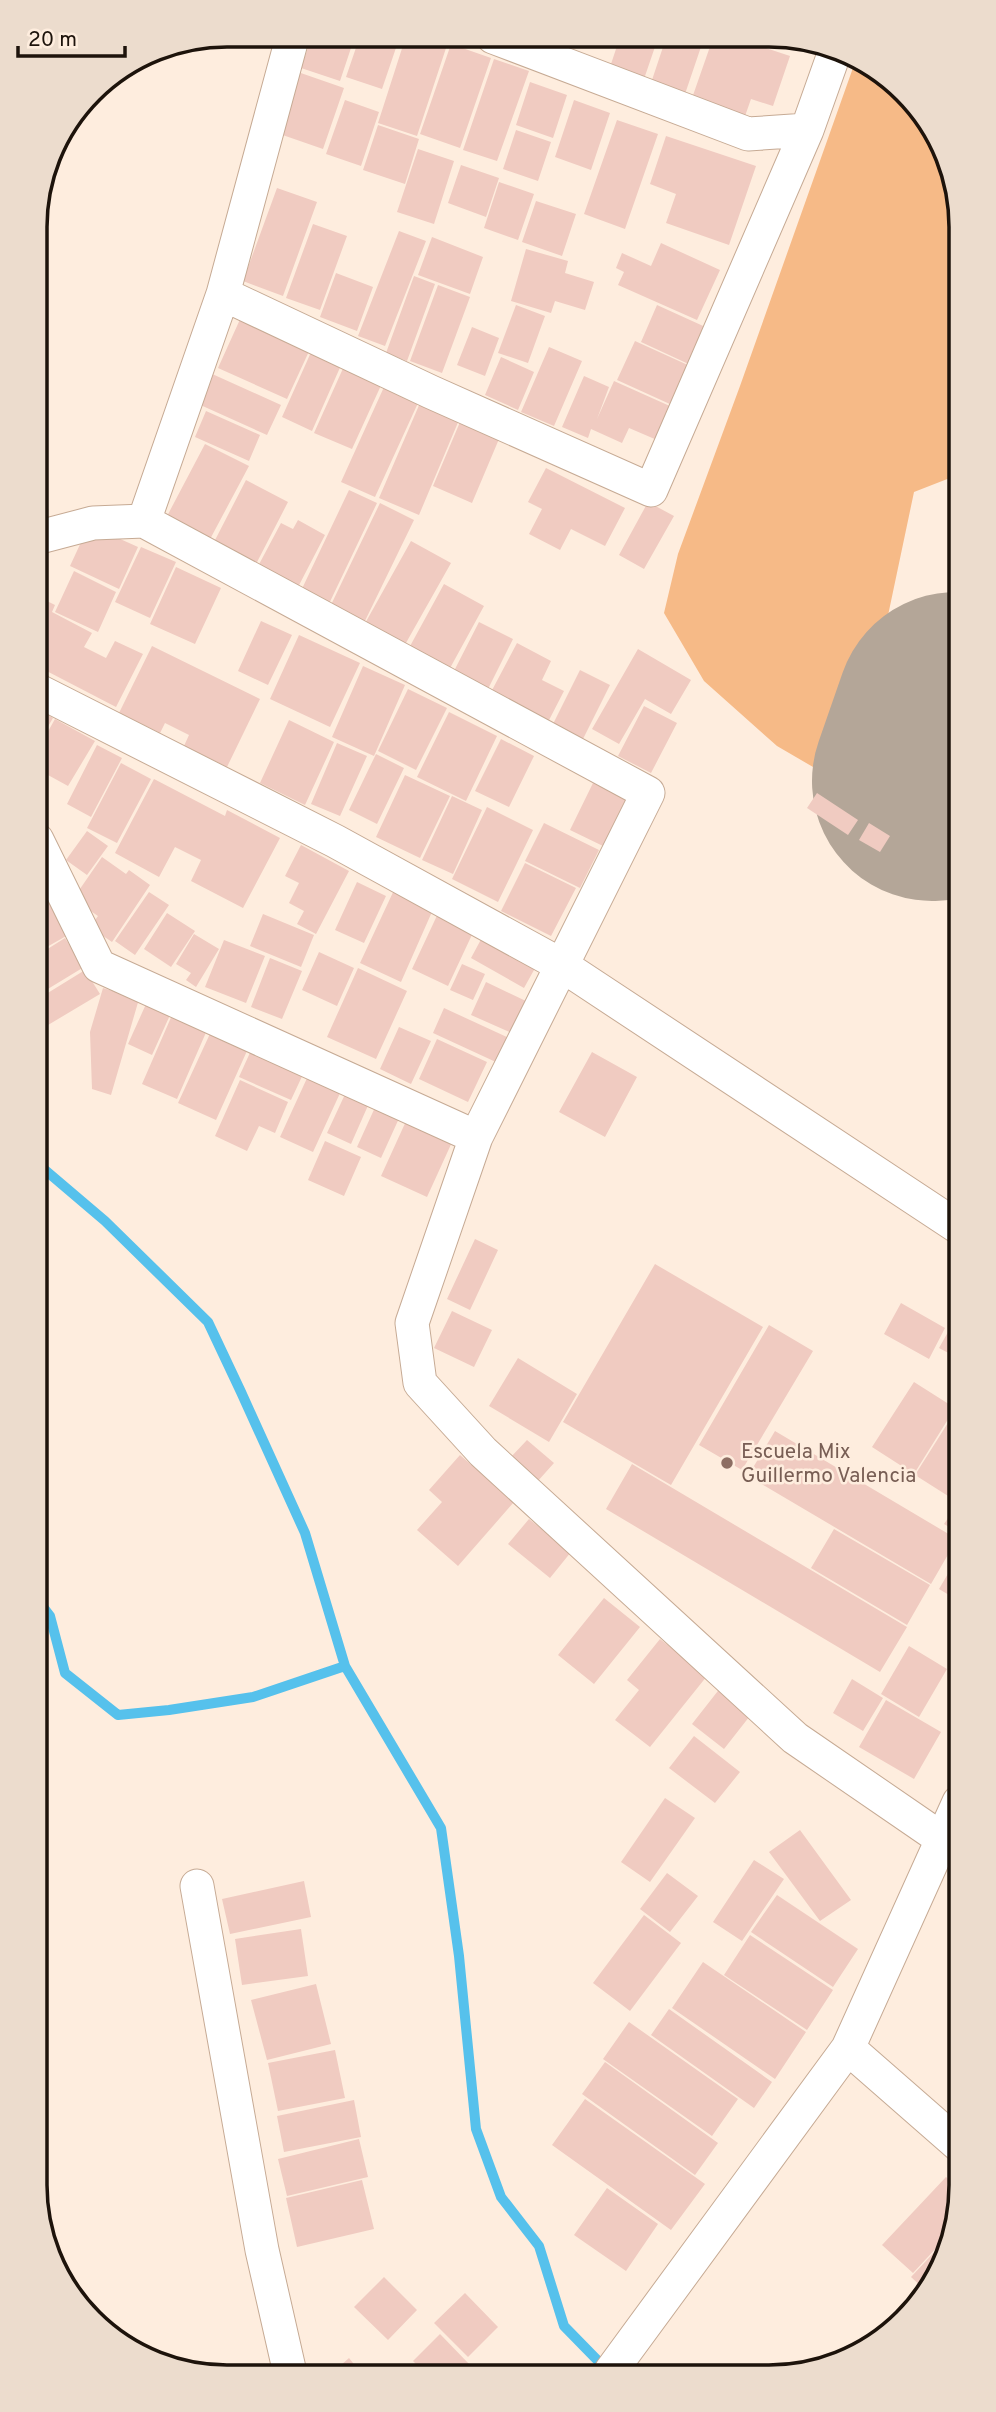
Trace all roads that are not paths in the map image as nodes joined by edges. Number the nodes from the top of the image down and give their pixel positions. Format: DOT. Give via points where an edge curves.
graph roads {
  1 [pos="290,47"];
  2 [pos="520,47"];
  3 [pos="832,59"];
  4 [pos="807,130"];
  5 [pos="223,294"];
  6 [pos="144,522"];
  7 [pos="48,535"];
  8 [pos="48,695"];
  9 [pos="48,862"];
  10 [pos="563,966"];
  11 [pos="476,1137"];
  12 [pos="948,1221"];
  13 [pos="948,1826"];
  14 [pos="942,1839"];
  15 [pos="197,1886"];
  16 [pos="848,2048"];
  17 [pos="948,2136"];
  18 [pos="287,2365"];
  19 [pos="615,2365"];
  1 -- 5 [label="street"];
  2 -- 4 [label="street" via="748,134"];
  3 -- 4 [label="street"];
  4 -- 5 [label="street" via="651,489"];
  5 -- 6 [label="street"];
  6 -- 7 [label="street" via="93,523"];
  6 -- 10 [label="street" via="648,793"];
  8 -- 10 [label="street" via="335,841"];
  9 -- 11 [label="street" via="99,966"];
  10 -- 11 [label="street"];
  10 -- 12 [label="street"];
  11 -- 14 [label="street" via="412,1323 421,1383 483,1452 795,1738"];
  13 -- 14 [label="street"];
  14 -- 16 [label="street"];
  15 -- 18 [label="street" via="262,2250"];
  16 -- 17 [label="street"];
  16 -- 19 [label="street"];
}
